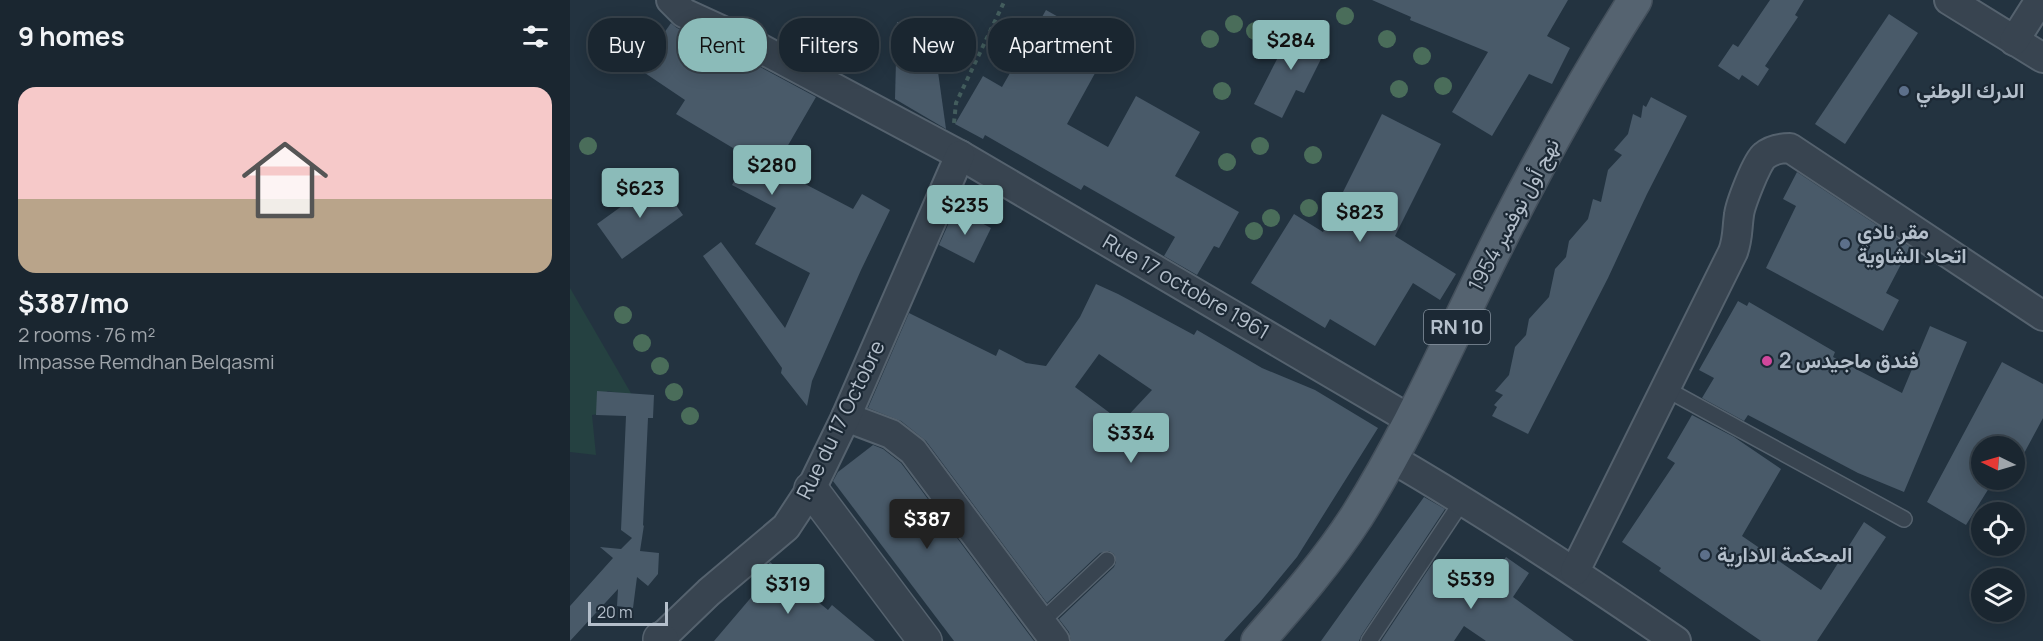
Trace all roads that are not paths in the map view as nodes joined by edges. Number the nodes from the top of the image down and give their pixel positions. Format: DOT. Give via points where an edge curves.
graph roads {
  1 [pos="671,0"];
  2 [pos="1635,0"];
  3 [pos="1948,0"];
  4 [pos="2040,0"];
  5 [pos="2014,41"];
  6 [pos="2043,58"];
  7 [pos="956,152"];
  8 [pos="2043,316"];
  9 [pos="1666,389"];
  10 [pos="846,417"];
  11 [pos="1411,420"];
  12 [pos="1391,458"];
  13 [pos="811,489"];
  14 [pos="1463,500"];
  15 [pos="1904,519"];
  16 [pos="1107,560"];
  17 [pos="1575,571"];
  18 [pos="1048,631"];
  19 [pos="660,640"];
  20 [pos="925,641"];
  21 [pos="1258,641"];
  22 [pos="1369,641"];
  23 [pos="1676,641"];
  1 -- 7 [label="street, Rue 17 octobre 1961" via="684,13 756,46"];
  2 -- 11 [label="main road, نهج أول نوفمبر 1954 / RN 10" via="1505,228"];
  3 -- 5 [label="street"];
  4 -- 5 [label="street"];
  5 -- 6 [label="street"];
  7 -- 10 [label="street, Rue du 17 Octobre"];
  7 -- 11 [label="street, Rue 17 octobre 1961"];
  8 -- 9 [label="street" via="1791,148 1781,148 1762,157 1741,204 1733,252"];
  9 -- 15 [label="lane"];
  9 -- 17 [label="street"];
  10 -- 13 [label="street, Rue du 17 Octobre"];
  10 -- 18 [label="street" via="891,434 913,451"];
  11 -- 12 [label="main road, نهج أول نوفمبر 1954 / RN 10"];
  12 -- 14 [label="street"];
  12 -- 21 [label="main road, نهج أول نوفمبر 1954 / RN 10" via="1356,518 1313,578"];
  13 -- 19 [label="street, Rue du 17 Octobre" via="786,527 709,592"];
  13 -- 20 [label="street"];
  14 -- 17 [label="street"];
  14 -- 22 [label="lane"];
  16 -- 18 [label="lane"];
  17 -- 23 [label="street"];
}
